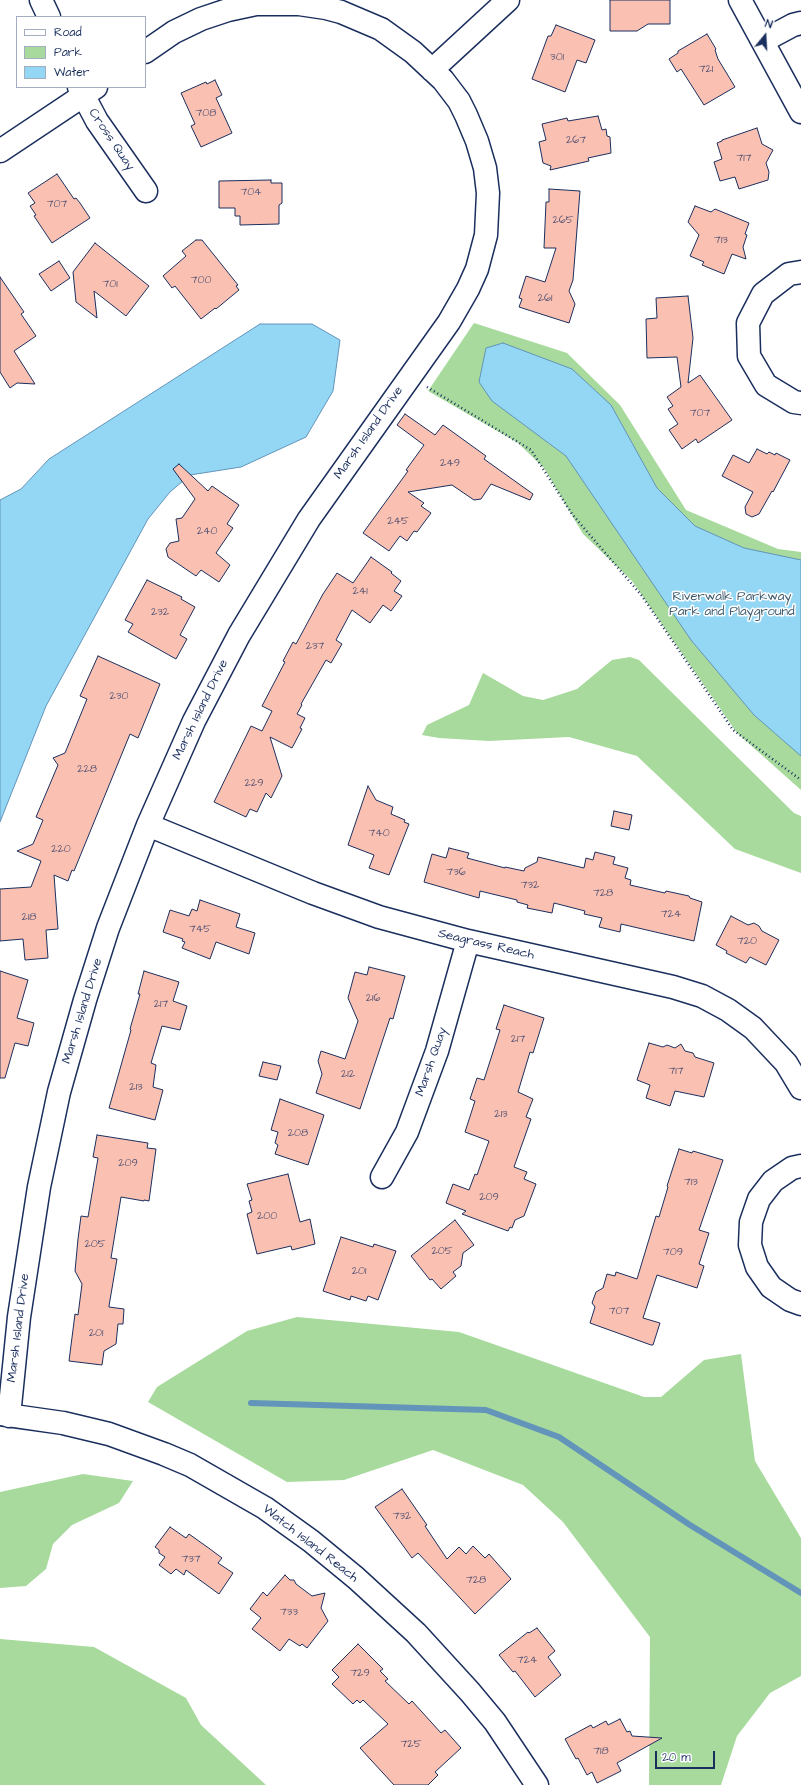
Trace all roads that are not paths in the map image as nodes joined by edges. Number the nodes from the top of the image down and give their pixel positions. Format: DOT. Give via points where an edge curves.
graph roads {
  1 [pos="42,0"];
  2 [pos="508,0"];
  3 [pos="740,0"];
  4 [pos="49,16"];
  5 [pos="801,23"];
  6 [pos="763,40"];
  7 [pos="146,51"];
  8 [pos="432,70"];
  9 [pos="86,90"];
  10 [pos="801,112"];
  11 [pos="0,150"];
  12 [pos="146,191"];
  13 [pos="801,272"];
  14 [pos="801,403"];
  15 [pos="148,824"];
  16 [pos="468,941"];
  17 [pos="801,1088"];
  18 [pos="801,1166"];
  19 [pos="382,1177"];
  20 [pos="801,1304"];
  21 [pos="4,1415"];
  22 [pos="537,1785"];
  1 -- 4 [label="street"];
  2 -- 8 [label="street"];
  3 -- 6 [label="street"];
  5 -- 6 [label="street"];
  6 -- 10 [label="street"];
  7 -- 8 [label="street, Marsh Island Drive" via="174,32 228,10 256,4 298,4 342,12 381,29 413,52"];
  8 -- 15 [label="street, Marsh Island Drive" via="459,101 478,141 485,168 488,213 486,235 477,269 449,322 309,519 239,635 194,721"];
  9 -- 11 [label="street"];
  9 -- 12 [label="street, Cross Quay" via="98,121"];
  13 -- 14 [label="street" via="789,274 763,294 748,323 749,356 766,384 794,402"];
  15 -- 16 [label="street, Seagrass Reach" via="313,893 379,917"];
  15 -- 21 [label="street, Marsh Island Drive" via="108,928 58,1092 39,1187"];
  16 -- 17 [label="street, Seagrass Reach" via="673,987 702,996 753,1028 786,1063"];
  16 -- 19 [label="street, Marsh Quay" via="437,1051 407,1132"];
  18 -- 20 [label="street" via="792,1168 773,1181 759,1200 750,1222 750,1245 757,1267 771,1286 790,1300"];
  21 -- 22 [label="street, Watch Island Reach" via="63,1423 102,1432 164,1454 190,1465 265,1508 356,1578 416,1633 495,1722"];
}
